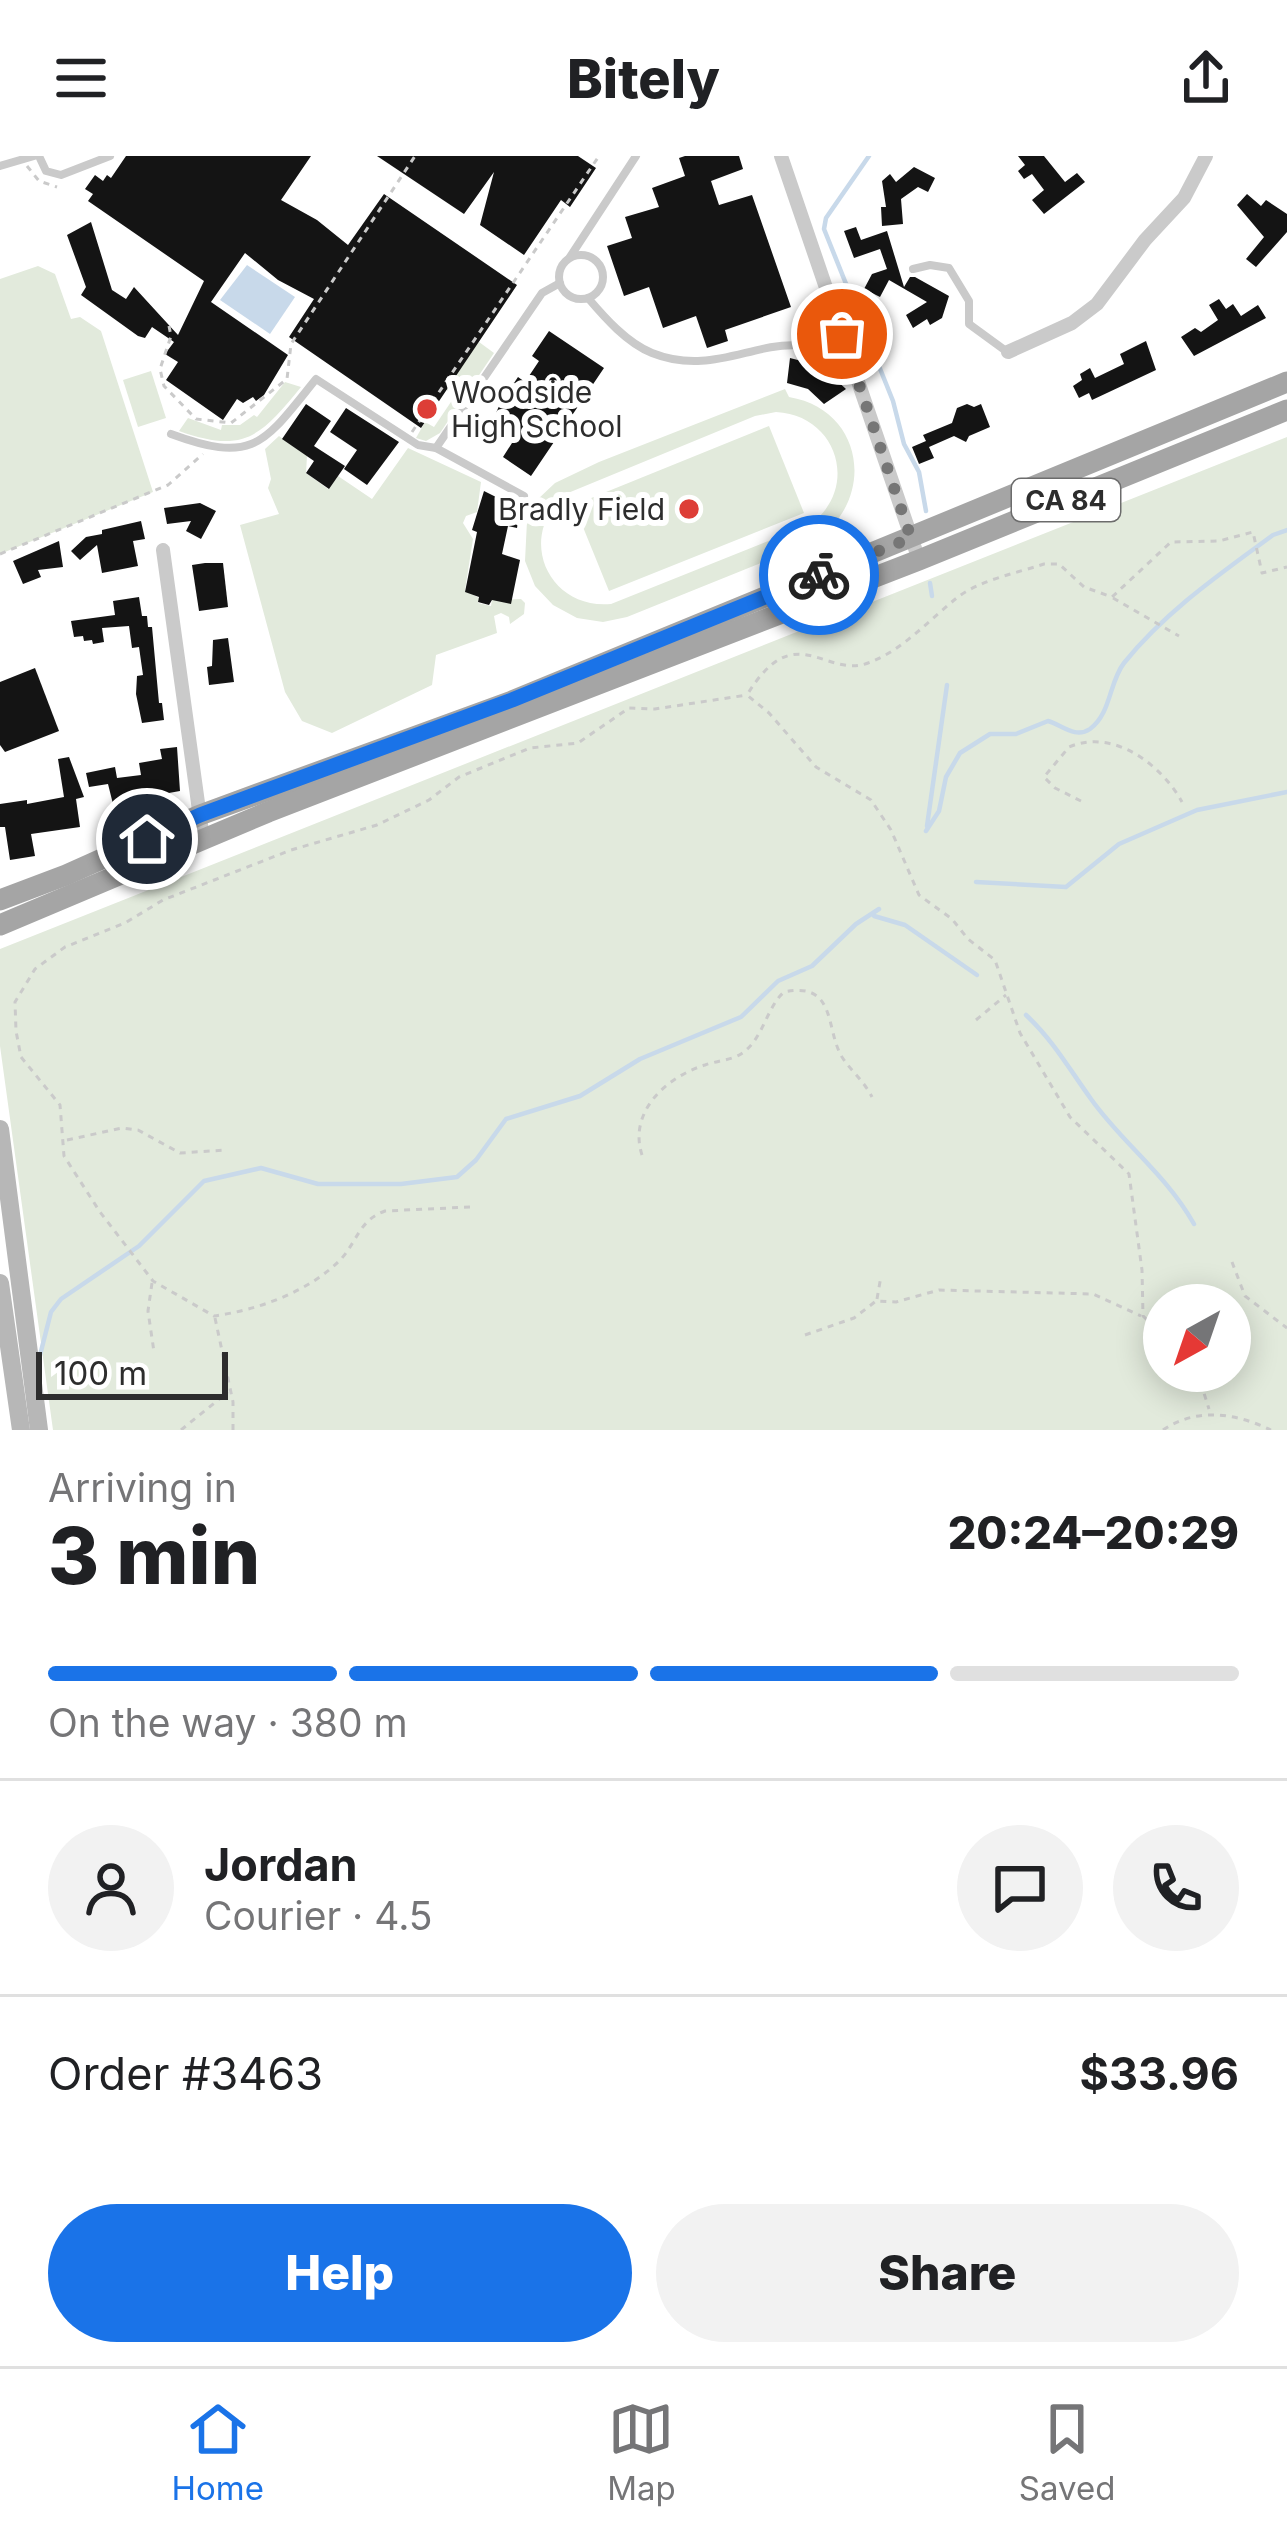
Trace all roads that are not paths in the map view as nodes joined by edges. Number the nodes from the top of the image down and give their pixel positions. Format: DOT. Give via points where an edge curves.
graph roads {
  1 [pos="36,156"];
  2 [pos="110,156"];
  3 [pos="637,156"];
  4 [pos="782,156"];
  5 [pos="1206,156"];
  6 [pos="0,166"];
  7 [pos="569,259"];
  8 [pos="913,269"];
  9 [pos="560,284"];
  10 [pos="588,298"];
  11 [pos="1007,352"];
  12 [pos="854,368"];
  13 [pos="1287,382"];
  14 [pos="1287,410"];
  15 [pos="171,434"];
  16 [pos="436,448"];
  17 [pos="524,496"];
  18 [pos="915,549"];
  19 [pos="163,550"];
  20 [pos="200,815"];
  21 [pos="203,839"];
  22 [pos="0,886"];
  23 [pos="30,889"];
  24 [pos="0,900"];
  25 [pos="0,925"];
  26 [pos="0,1129"];
  27 [pos="7,1253"];
  28 [pos="0,1283"];
  29 [pos="21,1430"];
  30 [pos="39,1430"];
  1 -- 2 [label="lane" via="53,175"];
  1 -- 6 [label="lane"];
  3 -- 7 [label="lane"];
  4 -- 12 [label="street"];
  5 -- 11 [label="street" via="1184,198 1097,304"];
  7 -- 9 [label="lane"];
  7 -- 10 [label="lane" via="590,257 601,268 602,282"];
  8 -- 11 [label="lane" via="949,268 969,301 969,324"];
  9 -- 10 [label="lane" via="574,298"];
  9 -- 16 [label="lane" via="542,293"];
  10 -- 12 [label="lane" via="648,352 675,360 804,342"];
  12 -- 18 [label="street"];
  13 -- 18 [label="main road, CA 84"];
  14 -- 18 [label="main road, CA 84"];
  15 -- 16 [label="lane" via="237,450 266,437 316,379"];
  16 -- 17 [label="lane"];
  18 -- 20 [label="main road, CA 84"];
  18 -- 21 [label="main road, CA 84"];
  19 -- 20 [label="street"];
  20 -- 21 [label="street"];
  20 -- 23 [label="main road, CA 84"];
  21 -- 25 [label="main road, CA 84"];
  22 -- 23 [label="main road"];
  23 -- 24 [label="main road, CA 84"];
  26 -- 27 [label="main road"];
  27 -- 30 [label="main road"];
  28 -- 29 [label="main road"];
}
